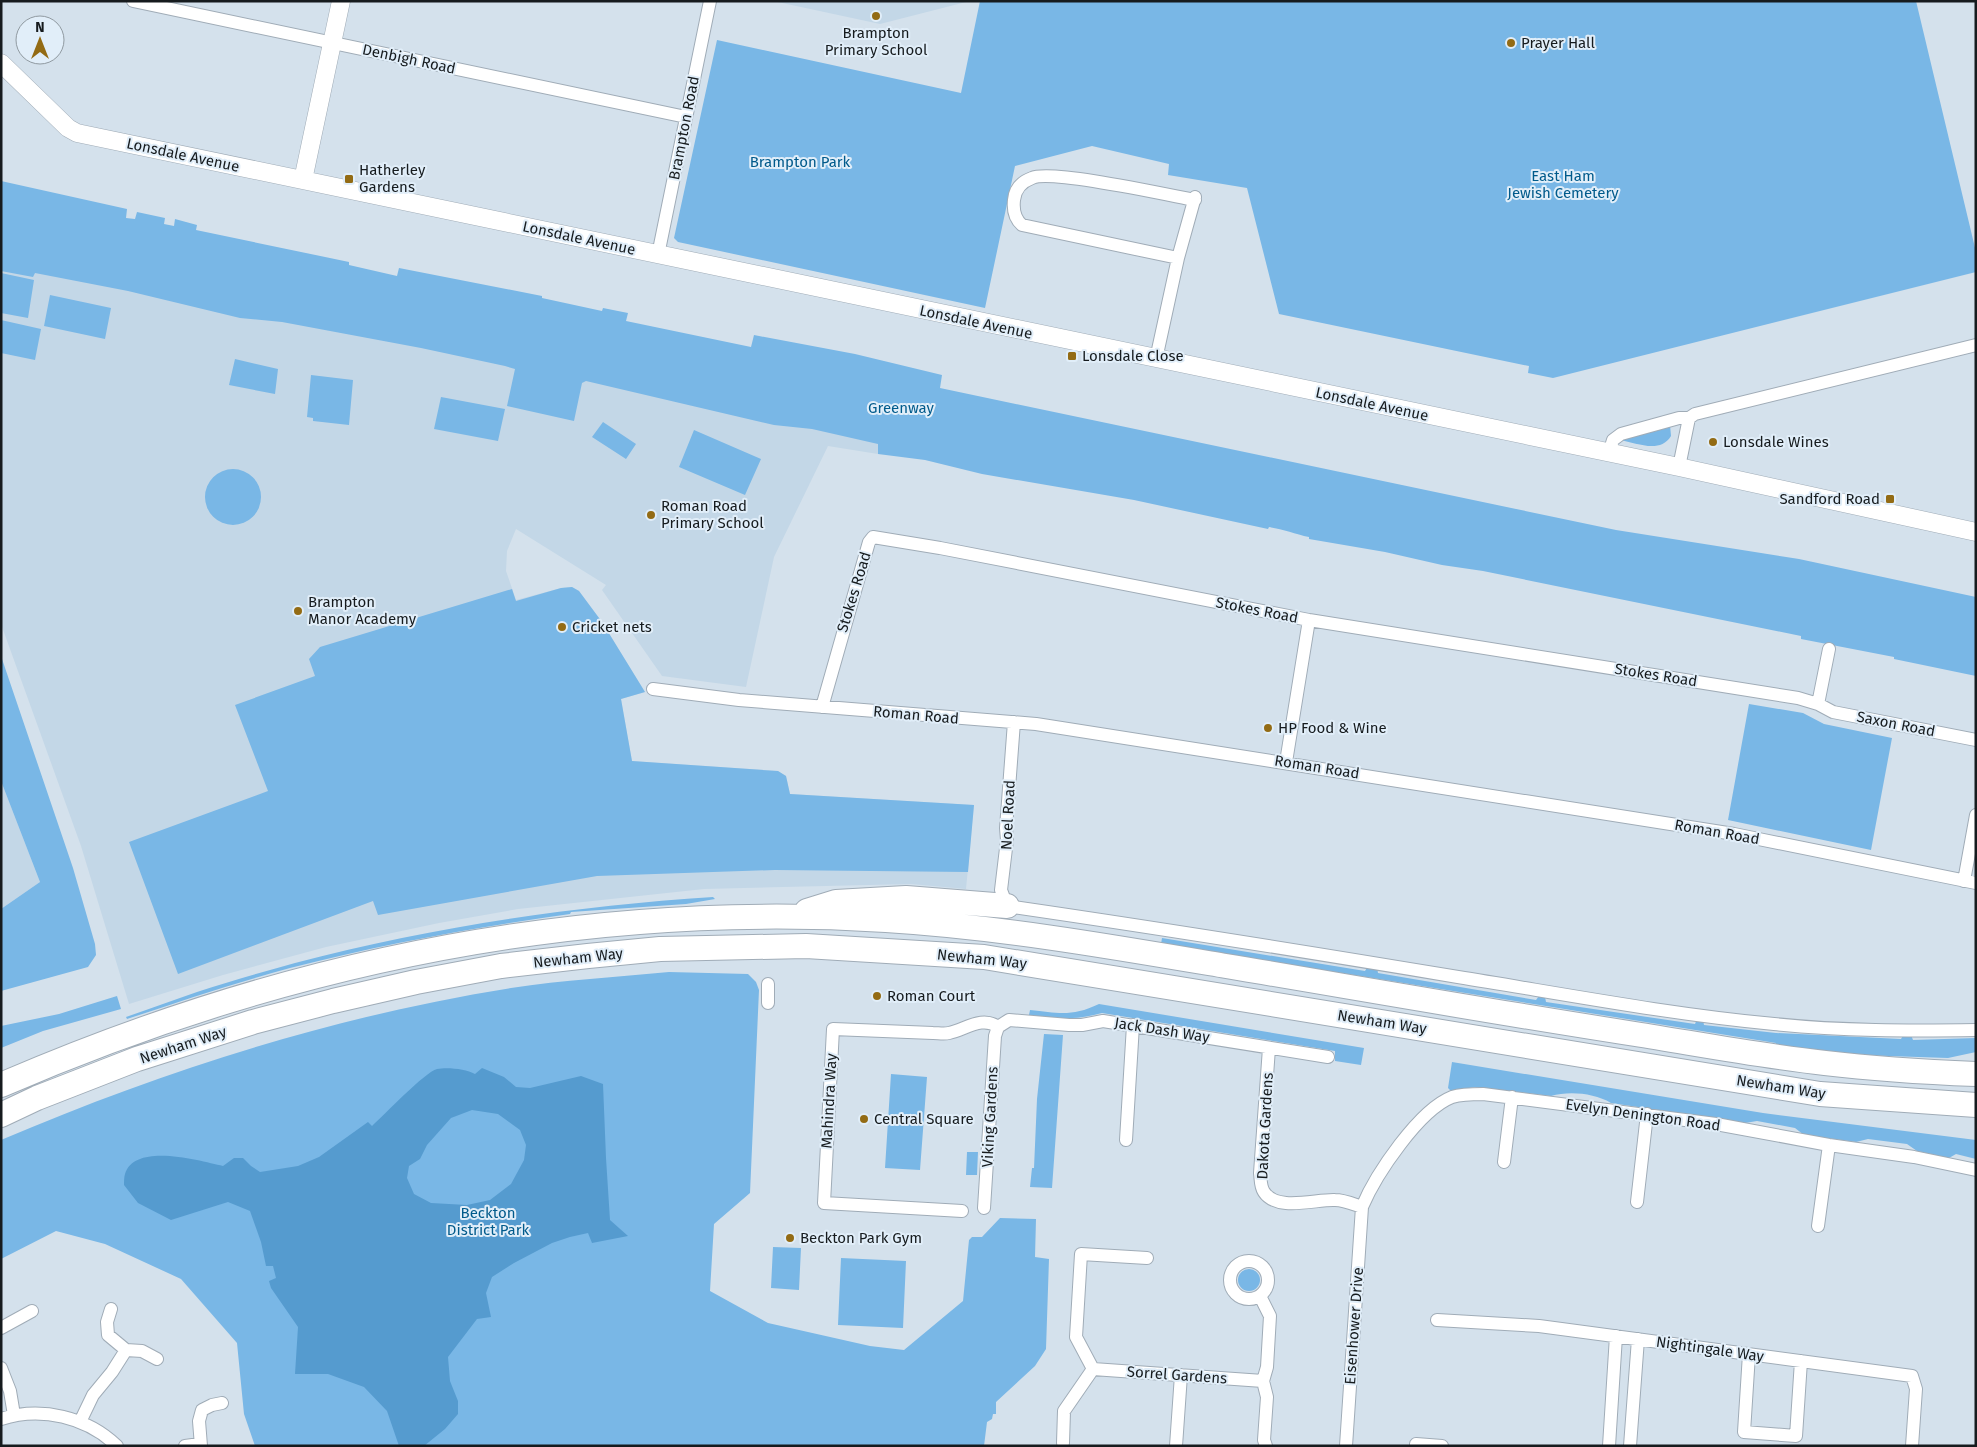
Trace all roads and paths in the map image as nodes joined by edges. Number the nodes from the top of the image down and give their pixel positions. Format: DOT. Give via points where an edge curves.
graph roads {
  1 [pos="133,1"];
  2 [pos="341,1"];
  3 [pos="710,1"];
  4 [pos="333,42"];
  5 [pos="1,62"];
  6 [pos="686,117"];
  7 [pos="303,180"];
  8 [pos="658,255"];
  9 [pos="1178,258"];
  10 [pos="1976,345"];
  11 [pos="1156,359"];
  12 [pos="1689,418"];
  13 [pos="1609,453"];
  14 [pos="1679,467"];
  15 [pos="1976,532"];
  16 [pos="1309,620"];
  17 [pos="1829,649"];
  18 [pos="653,689"];
  19 [pos="1818,704"];
  20 [pos="822,707"];
  21 [pos="1014,722"];
  22 [pos="1976,740"];
  23 [pos="1286,762"];
  24 [pos="1976,815"];
  25 [pos="1970,882"];
  26 [pos="1007,906"];
  27 [pos="789,916"];
  28 [pos="768,984"];
  29 [pos="768,1003"];
  30 [pos="1133,1025"];
  31 [pos="998,1027"];
  32 [pos="1976,1030"];
  33 [pos="1269,1048"];
  34 [pos="1328,1057"];
  35 [pos="1976,1074"];
  36 [pos="1,1085"];
  37 [pos="1512,1097"];
  38 [pos="1976,1105"];
  39 [pos="1647,1114"];
  40 [pos="1,1115"];
  41 [pos="1126,1140"];
  42 [pos="1829,1145"];
  43 [pos="1504,1162"];
  44 [pos="1976,1170"];
  45 [pos="1637,1202"];
  46 [pos="1362,1207"];
  47 [pos="984,1208"];
  48 [pos="962,1211"];
  49 [pos="1818,1226"];
  50 [pos="1147,1258"];
  51 [pos="1260,1296"];
  52 [pos="111,1310"];
  53 [pos="32,1311"];
  54 [pos="1437,1320"];
  55 [pos="1,1328"];
  56 [pos="1616,1336"];
  57 [pos="1638,1339"];
  58 [pos="126,1350"];
  59 [pos="1749,1354"];
  60 [pos="157,1359"];
  61 [pos="1801,1361"];
  62 [pos="1,1368"];
  63 [pos="1093,1369"];
  64 [pos="1181,1375"];
  65 [pos="1263,1381"];
  66 [pos="222,1403"];
  67 [pos="14,1415"];
  68 [pos="1,1418"];
  69 [pos="80,1422"];
  70 [pos="1062,1443"];
  71 [pos="1416,1444"];
  72 [pos="201,1445"];
  73 [pos="117,1446"];
  74 [pos="185,1446"];
  75 [pos="1176,1446"];
  76 [pos="1266,1446"];
  77 [pos="1346,1446"];
  78 [pos="1442,1446"];
  79 [pos="1609,1446"];
  80 [pos="1630,1446"];
  81 [pos="1912,1446"];
  1 -- 4 [label="street, Denbigh Road"];
  2 -- 4 [label="street"];
  3 -- 6 [label="street, Brampton Road"];
  4 -- 6 [label="street, Denbigh Road"];
  4 -- 7 [label="street"];
  5 -- 7 [label="street, Lonsdale Avenue" via="77,133"];
  6 -- 8 [label="street, Brampton Road"];
  7 -- 8 [label="street, Lonsdale Avenue"];
  8 -- 11 [label="street, Lonsdale Avenue"];
  9 -- 9 [label="street" via="1022,225 1015,213 1016,191 1033,177 1059,177 1195,199"];
  9 -- 11 [label="street"];
  10 -- 12 [label="street"];
  11 -- 13 [label="street, Lonsdale Avenue"];
  12 -- 13 [label="street" via="1621,434 1613,440"];
  12 -- 14 [label="street"];
  13 -- 14 [label="street, Lonsdale Avenue"];
  14 -- 15 [label="street, Lonsdale Avenue"];
  16 -- 19 [label="street, Stokes Road" via="1788,696"];
  16 -- 20 [label="street, Stokes Road" via="873,536"];
  16 -- 23 [label="street"];
  17 -- 19 [label="street"];
  18 -- 20 [label="street, Roman Road"];
  19 -- 22 [label="street, Saxon Road" via="1833,712"];
  20 -- 21 [label="street, Roman Road"];
  21 -- 23 [label="street, Roman Road"];
  21 -- 26 [label="street, Noel Road" via="1001,890"];
  23 -- 25 [label="street, Roman Road" via="1734,834"];
  24 -- 25 [label="street"];
  26 -- 27 [label="highway" via="906,898 836,902"];
  26 -- 32 [label="street" via="1701,1016 1778,1025 1906,1031"];
  27 -- 35 [label="highway, Newham Way" via="976,928 1821,1063"];
  27 -- 36 [label="highway, Newham Way" via="670,919 578,927 458,945 332,971 138,1030"];
  28 -- 29 [label="street"];
  30 -- 31 [label="street, Jack Dash Way" via="1103,1021 1069,1025 1009,1020"];
  30 -- 33 [label="street, Jack Dash Way"];
  30 -- 41 [label="street"];
  31 -- 47 [label="street, Viking Gardens" via="994,1036"];
  31 -- 48 [label="street, Mahindra Way" via="994,1023 976,1023 948,1033 833,1029 824,1203"];
  33 -- 34 [label="street, Jack Dash Way"];
  33 -- 46 [label="street, Dakota Gardens" via="1260,1173 1265,1193 1287,1203 1335,1200"];
  37 -- 39 [label="street, Evelyn Denington Road"];
  37 -- 43 [label="street"];
  37 -- 46 [label="street, Evelyn Denington Road" via="1453,1096 1430,1110 1372,1186"];
  38 -- 40 [label="highway, Newham Way" via="1820,1094 984,957 806,946 660,949 501,966 416,982 280,1015 164,1051"];
  39 -- 42 [label="street, Evelyn Denington Road"];
  39 -- 45 [label="street"];
  42 -- 44 [label="street, Evelyn Denington Road" via="1914,1156"];
  42 -- 49 [label="street"];
  46 -- 77 [label="street, Eisenhower Drive"];
  50 -- 63 [label="street" via="1081,1254 1076,1337"];
  51 -- 65 [label="street" via="1270,1316"];
  52 -- 58 [label="street" via="107,1322 108,1335"];
  53 -- 55 [label="street"];
  54 -- 56 [label="street, Nightingale Way" via="1539,1326"];
  56 -- 57 [label="street, Nightingale Way"];
  56 -- 79 [label="street"];
  57 -- 59 [label="street, Nightingale Way"];
  57 -- 80 [label="street"];
  58 -- 60 [label="street" via="142,1351"];
  58 -- 69 [label="street" via="93,1395"];
  59 -- 61 [label="street, Nightingale Way"];
  59 -- 61 [label="street" via="1744,1432 1796,1436"];
  61 -- 81 [label="street, Nightingale Way" via="1912,1376 1916,1389"];
  62 -- 67 [label="street" via="10,1391"];
  63 -- 64 [label="street, Sorrel Gardens"];
  63 -- 70 [label="street" via="1064,1412"];
  64 -- 65 [label="street, Sorrel Gardens"];
  64 -- 75 [label="street"];
  65 -- 76 [label="street" via="1267,1397"];
  66 -- 72 [label="street" via="202,1410 199,1421"];
  67 -- 68 [label="street"];
  67 -- 69 [label="street" via="52,1414"];
  69 -- 73 [label="street"];
  71 -- 78 [label="street"];
  72 -- 74 [label="street"];
}
